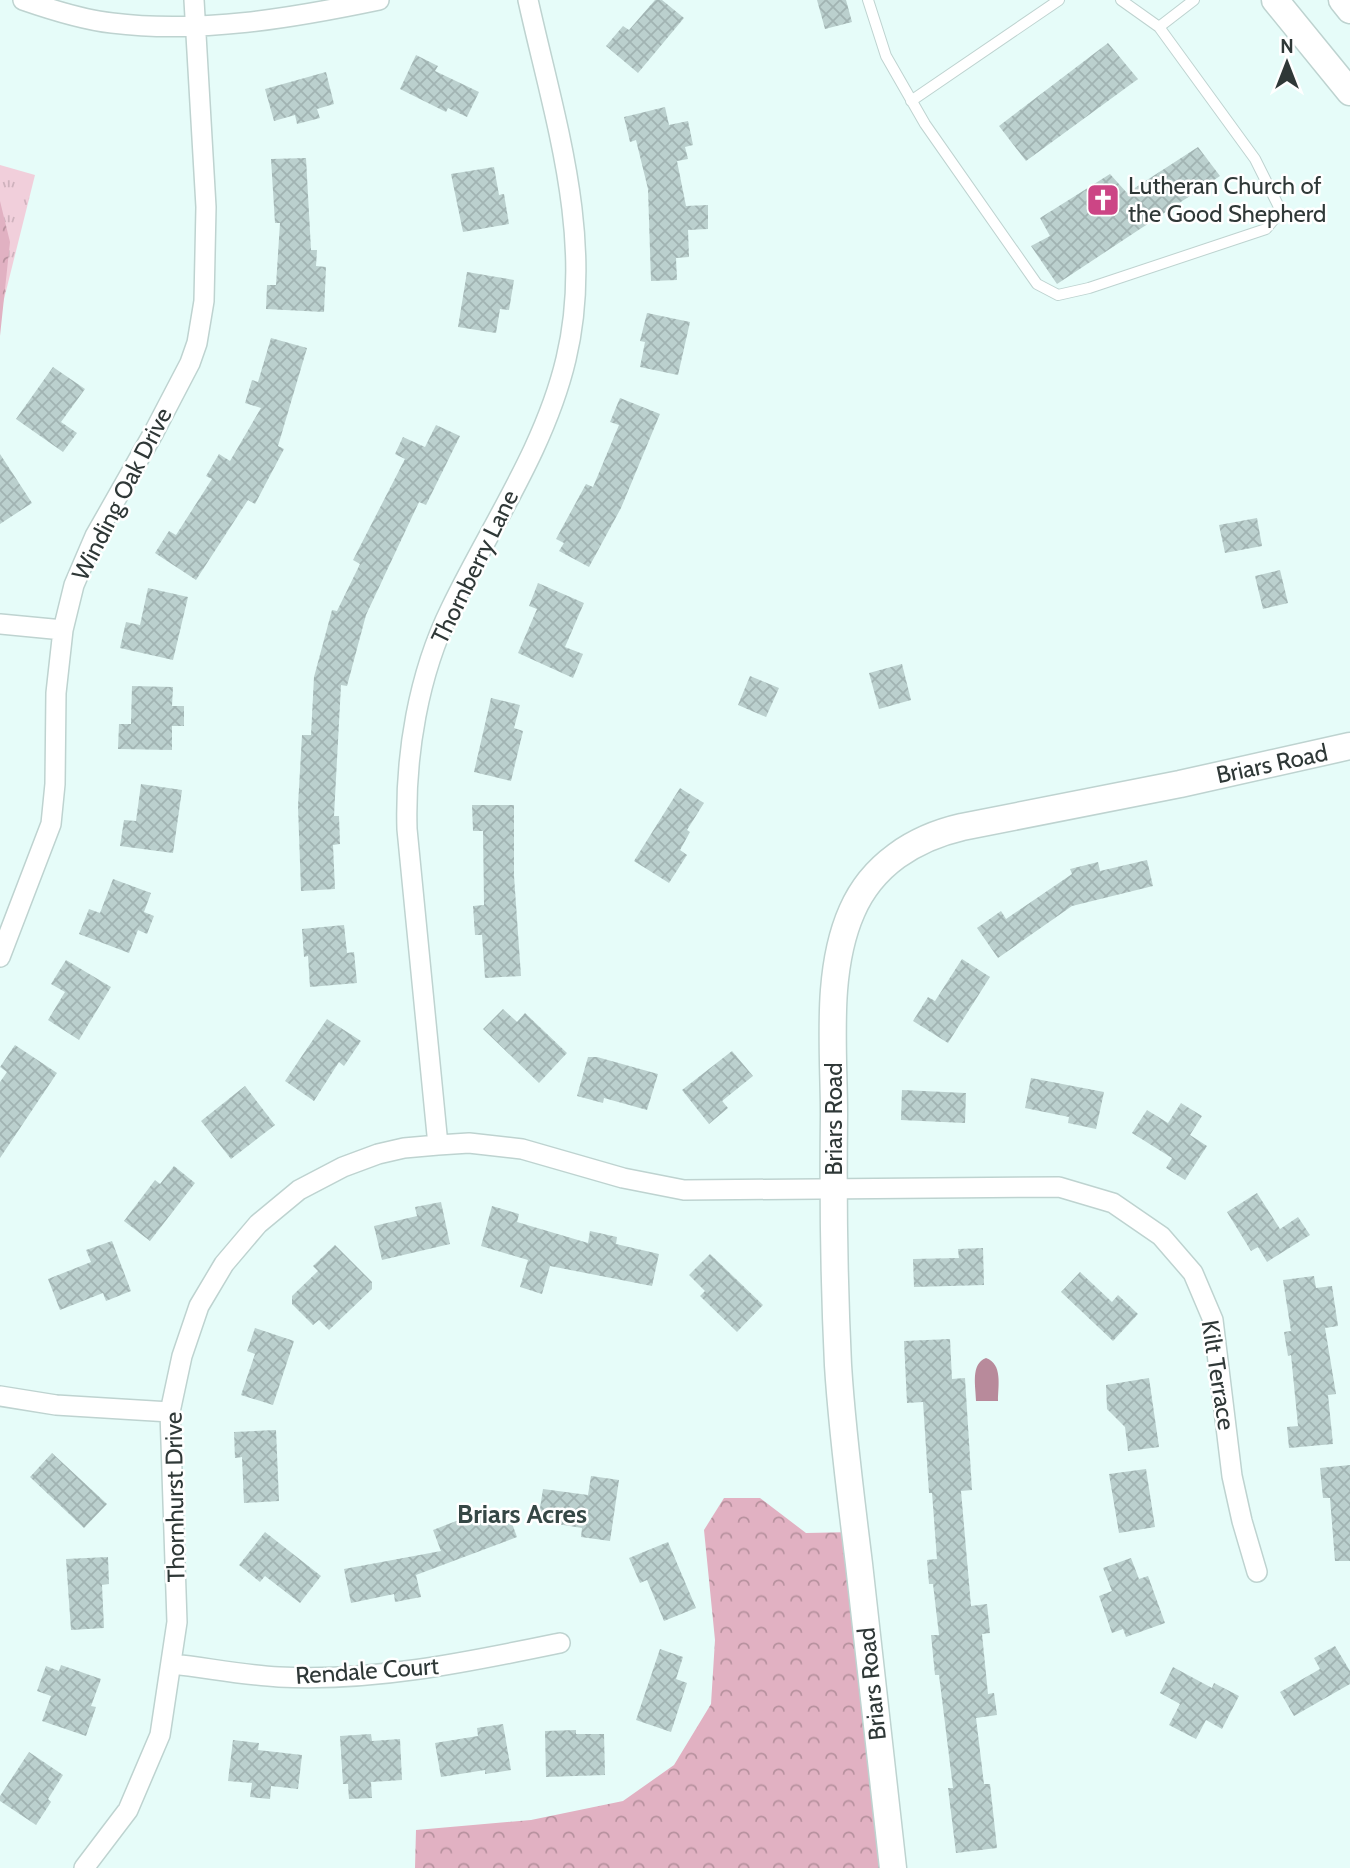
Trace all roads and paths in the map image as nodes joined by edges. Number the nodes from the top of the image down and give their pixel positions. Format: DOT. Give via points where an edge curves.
graph roads {
  1 [pos="23,0"];
  2 [pos="194,0"];
  3 [pos="379,0"];
  4 [pos="528,0"];
  5 [pos="868,0"];
  6 [pos="1059,0"];
  7 [pos="1121,0"];
  8 [pos="1194,0"];
  9 [pos="1275,0"];
  10 [pos="1342,0"];
  11 [pos="1350,10"];
  12 [pos="196,27"];
  13 [pos="1158,27"];
  14 [pos="1350,92"];
  15 [pos="911,101"];
  16 [pos="0,624"];
  17 [pos="63,630"];
  18 [pos="1350,746"];
  19 [pos="0,957"];
  20 [pos="438,1145"];
  21 [pos="834,1189"];
  22 [pos="0,1396"];
  23 [pos="170,1412"];
  24 [pos="1257,1572"];
  25 [pos="560,1643"];
  26 [pos="173,1664"];
  27 [pos="84,1868"];
  28 [pos="893,1868"];
  1 -- 12 [label="street" via="110,23"];
  2 -- 12 [label="street, Winding Oak Drive"];
  3 -- 12 [label="street"];
  4 -- 20 [label="street, Thornberry Lane" via="572,197 575,300 555,398 450,610 428,667 414,732 407,829"];
  5 -- 15 [label="lane" via="886,55"];
  6 -- 15 [label="lane"];
  7 -- 13 [label="lane"];
  8 -- 13 [label="lane"];
  9 -- 14 [label="street"];
  10 -- 11 [label="street"];
  12 -- 17 [label="street, Winding Oak Drive" via="206,207 204,301 197,343 154,432 95,536 74,585"];
  13 -- 15 [label="lane" via="1255,159 1281,211 1266,229 1089,288 1058,295 1037,284"];
  16 -- 17 [label="street"];
  17 -- 19 [label="street, Winding Oak Drive" via="51,824"];
  18 -- 21 [label="street, Briars Road" via="956,828 927,836 894,857 869,881 840,943 834,994"];
  20 -- 21 [label="street, Thornhurst Drive" via="522,1149 684,1190"];
  20 -- 23 [label="street, Thornhurst Drive" via="391,1151 343,1167 299,1190 258,1224 224,1264 199,1306"];
  21 -- 24 [label="street, Kilt Terrace" via="1059,1187 1113,1203 1161,1236 1193,1273 1213,1320 1232,1476"];
  21 -- 28 [label="street, Briars Road" via="838,1366"];
  22 -- 23 [label="street" via="56,1405"];
  23 -- 26 [label="street, Thornhurst Drive" via="177,1622"];
  25 -- 26 [label="street, Rendale Court" via="450,1666 372,1675 279,1677"];
  26 -- 27 [label="street, Thornhurst Drive" via="160,1735 128,1810"];
}
